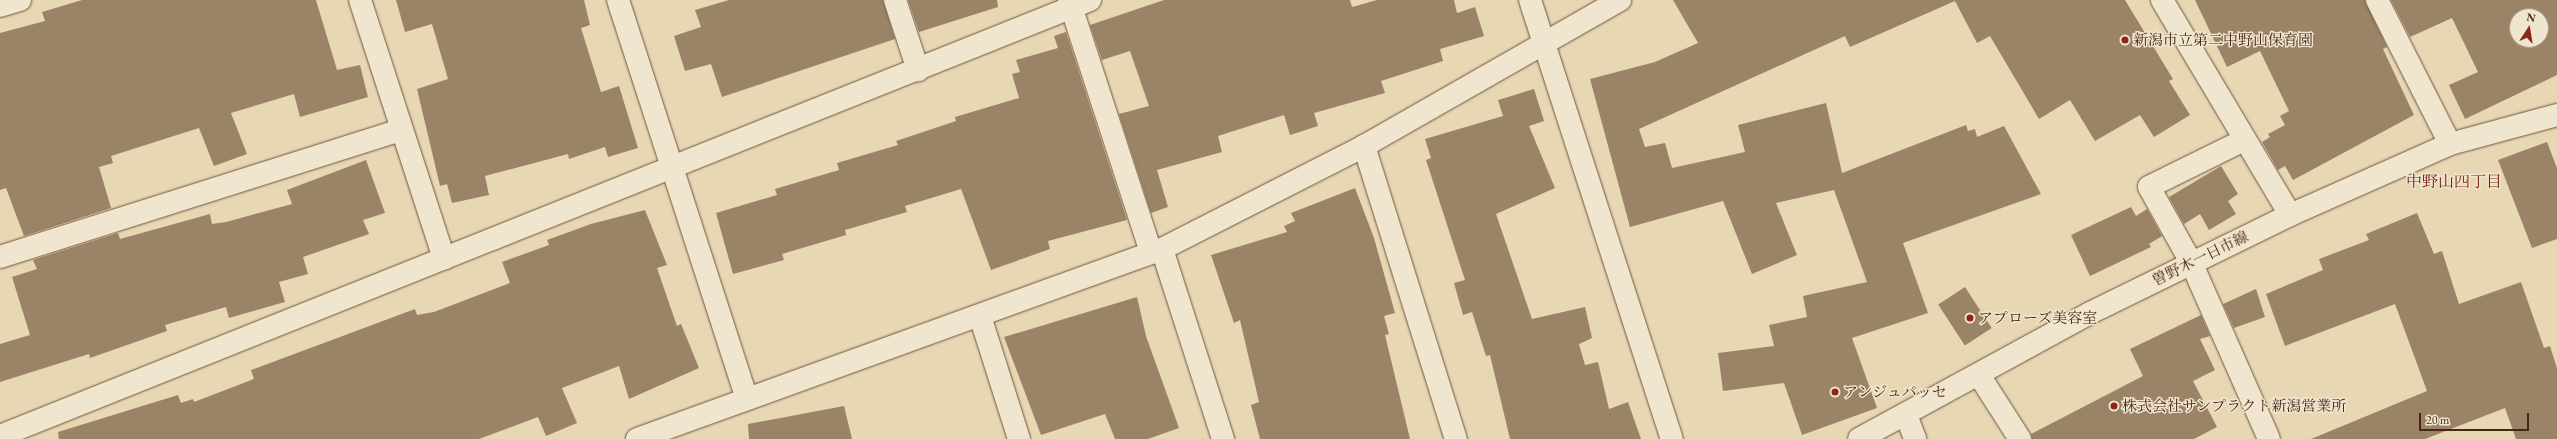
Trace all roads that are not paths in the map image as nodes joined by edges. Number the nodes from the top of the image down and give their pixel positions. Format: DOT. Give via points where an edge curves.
graph roads {
  1 [pos="20,0"];
  2 [pos="360,0"];
  3 [pos="618,0"];
  4 [pos="895,0"];
  5 [pos="1530,0"];
  6 [pos="1620,0"];
  7 [pos="2162,0"];
  8 [pos="2377,0"];
  9 [pos="1076,2"];
  10 [pos="0,6"];
  11 [pos="1545,42"];
  12 [pos="918,70"];
  13 [pos="2557,115"];
  14 [pos="400,130"];
  15 [pos="2244,140"];
  16 [pos="2450,144"];
  17 [pos="1364,146"];
  18 [pos="670,170"];
  19 [pos="2290,214"];
  20 [pos="1156,251"];
  21 [pos="0,257"];
  22 [pos="444,259"];
  23 [pos="2191,262"];
  24 [pos="980,316"];
  25 [pos="1979,375"];
  26 [pos="747,399"];
  27 [pos="1906,415"];
  28 [pos="0,436"];
  29 [pos="637,439"];
  30 [pos="1019,439"];
  31 [pos="1222,439"];
  32 [pos="1456,439"];
  33 [pos="1672,439"];
  34 [pos="1859,439"];
  35 [pos="1915,439"];
  36 [pos="2020,439"];
  37 [pos="2269,439"];
  1 -- 10 [label="street"];
  2 -- 14 [label="street"];
  3 -- 18 [label="street"];
  4 -- 12 [label="street"];
  5 -- 11 [label="street"];
  6 -- 11 [label="street"];
  7 -- 15 [label="street"];
  8 -- 16 [label="street"];
  9 -- 12 [label="street"];
  9 -- 20 [label="street"];
  11 -- 17 [label="street"];
  11 -- 33 [label="street"];
  12 -- 18 [label="street"];
  13 -- 16 [label="street, 曽野木一日市線"];
  14 -- 21 [label="street"];
  14 -- 22 [label="street"];
  15 -- 19 [label="street"];
  15 -- 23 [label="street" via="2149,187"];
  16 -- 19 [label="street, 曽野木一日市線"];
  17 -- 20 [label="street"];
  17 -- 32 [label="street"];
  18 -- 22 [label="street"];
  18 -- 26 [label="street"];
  19 -- 23 [label="street, 曽野木一日市線"];
  20 -- 24 [label="street"];
  20 -- 31 [label="street"];
  22 -- 28 [label="street"];
  23 -- 25 [label="street, 曽野木一日市線"];
  23 -- 37 [label="street"];
  24 -- 26 [label="street"];
  24 -- 30 [label="street"];
  25 -- 27 [label="street, 曽野木一日市線"];
  25 -- 36 [label="street"];
  26 -- 29 [label="street"];
  27 -- 34 [label="street, 曽野木一日市線"];
  27 -- 35 [label="street"];
}
